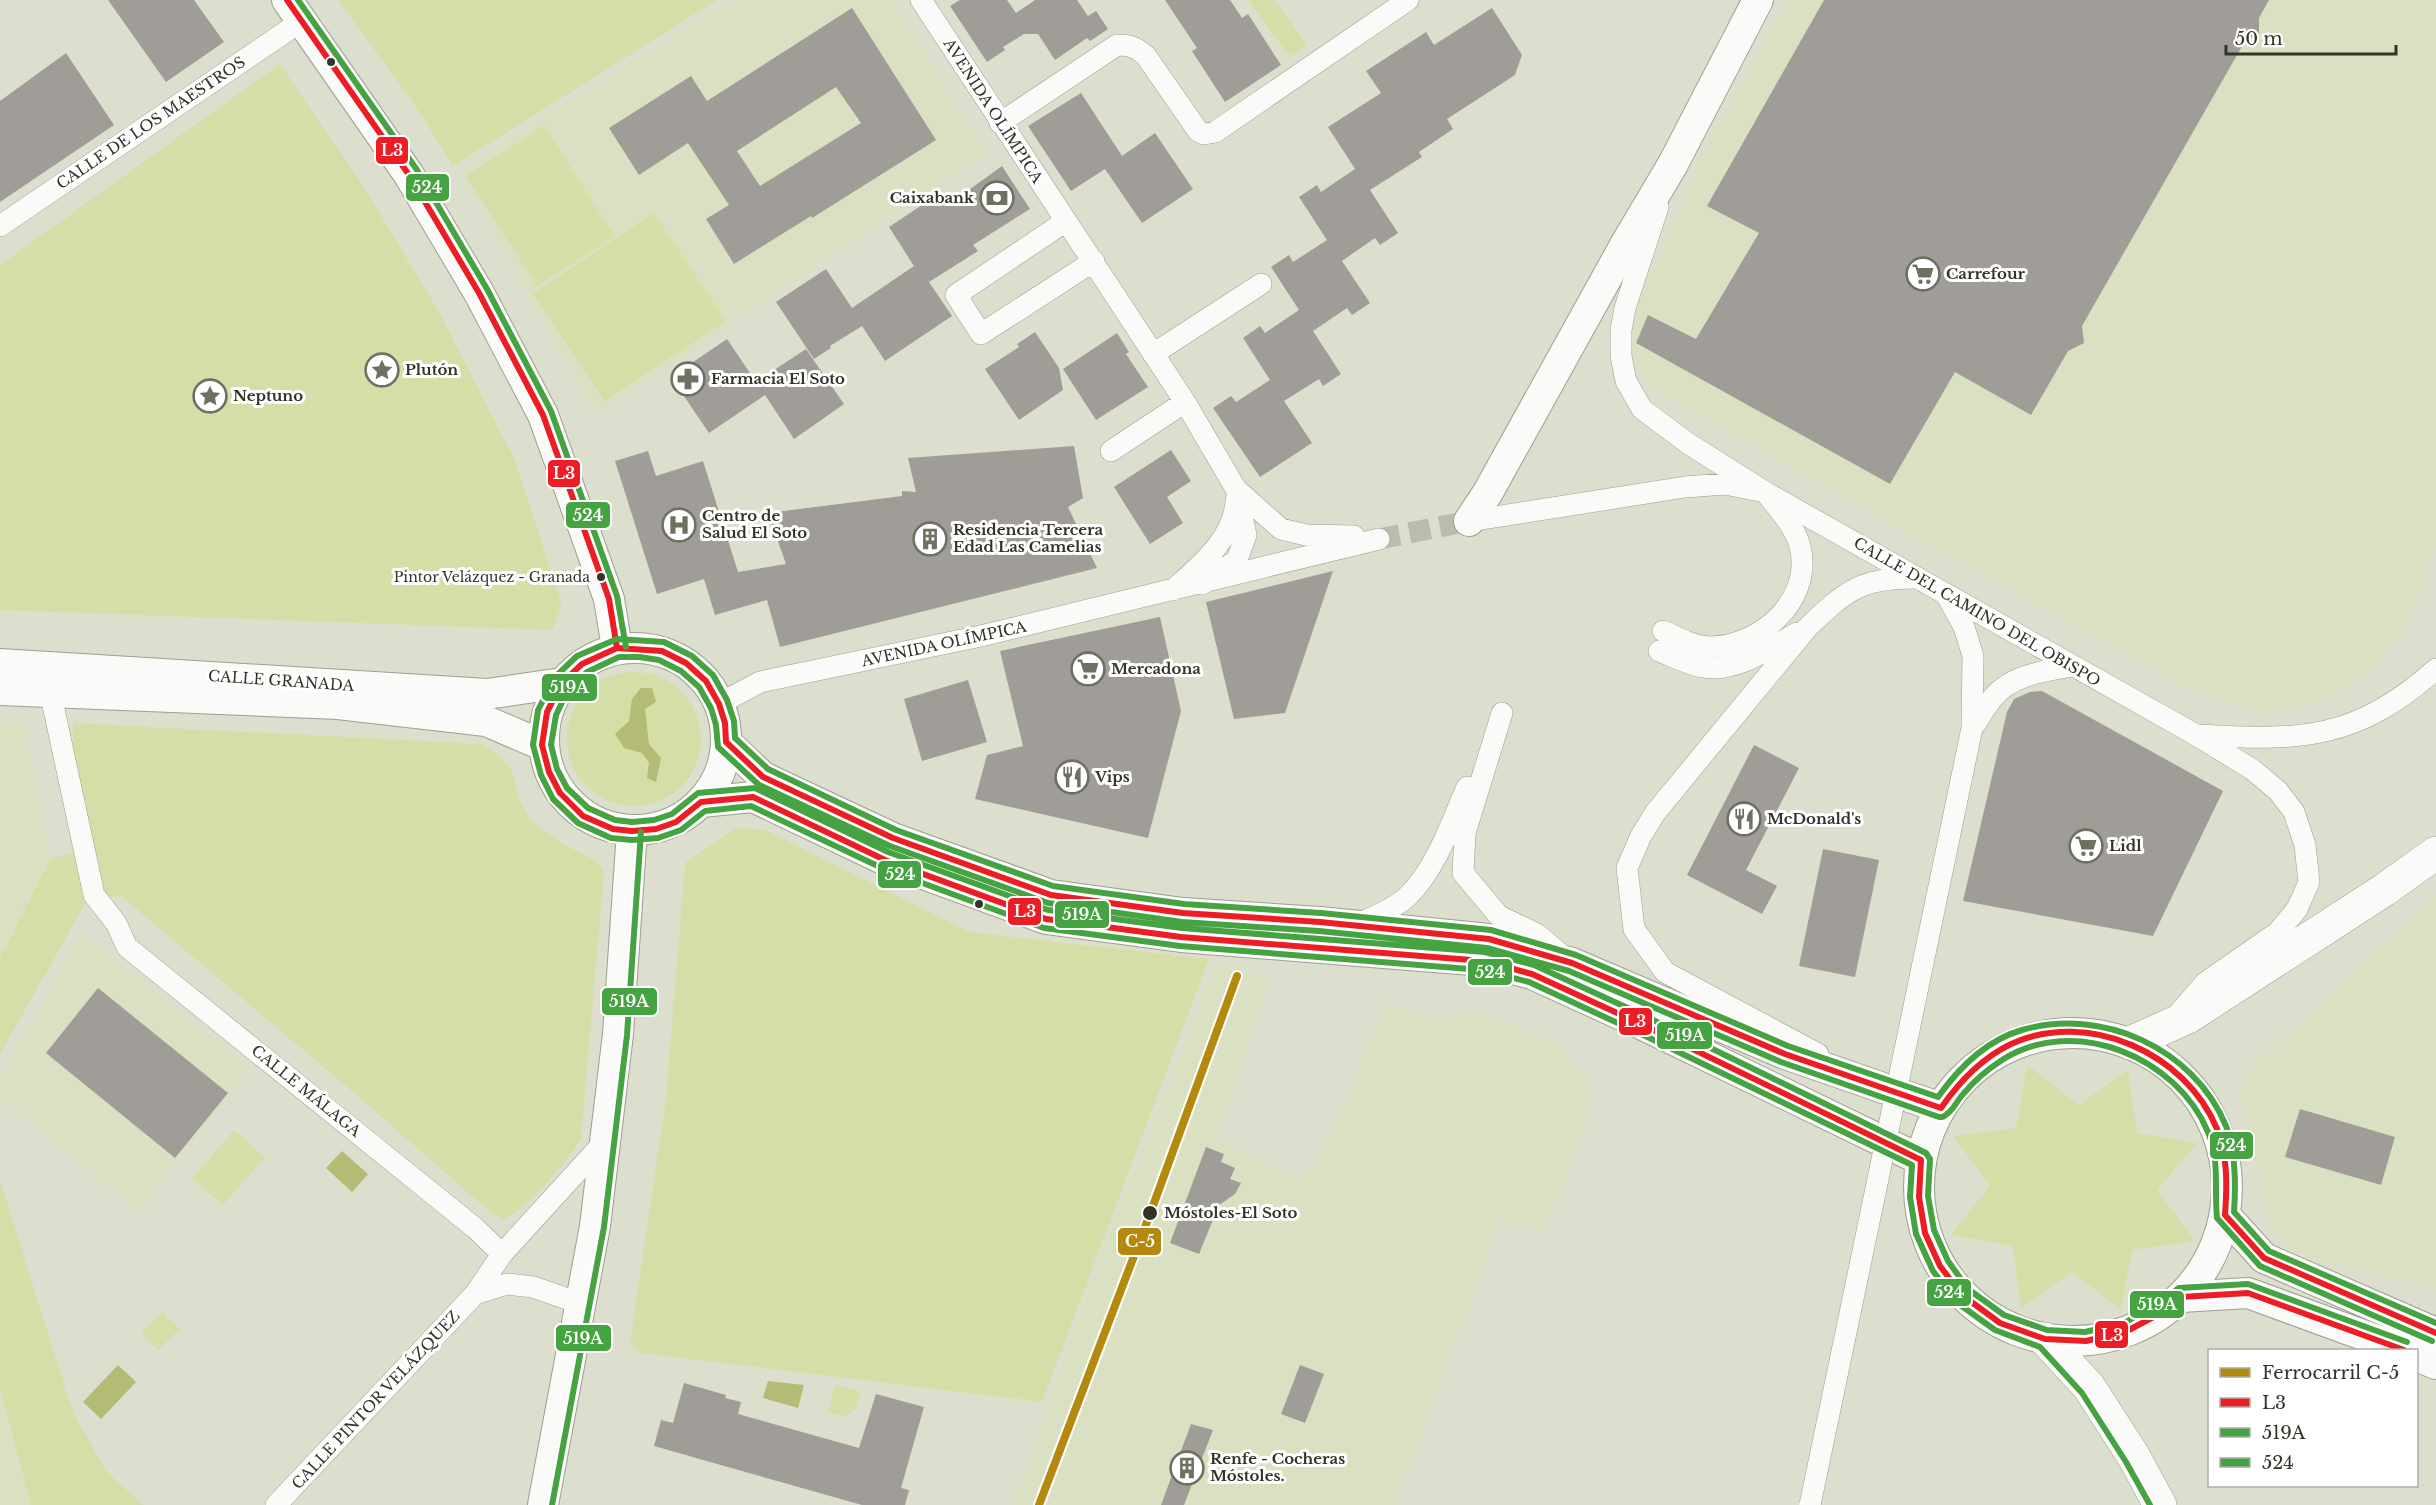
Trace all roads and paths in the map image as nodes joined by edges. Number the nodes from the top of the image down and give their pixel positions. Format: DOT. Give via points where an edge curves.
graph roads {
  1 [pos="921,0"];
  2 [pos="1407,0"];
  3 [pos="1758,0"];
  4 [pos="295,10"];
  5 [pos="1000,123"];
  6 [pos="1673,164"];
  7 [pos="1066,221"];
  8 [pos="0,226"];
  9 [pos="1094,261"];
  10 [pos="1261,284"];
  11 [pos="1154,354"];
  12 [pos="1185,402"];
  13 [pos="1111,451"];
  14 [pos="1236,489"];
  15 [pos="1765,492"];
  16 [pos="1469,520"];
  17 [pos="1281,529"];
  18 [pos="1246,536"];
  19 [pos="1218,544"];
  20 [pos="1917,578"];
  21 [pos="1202,584"];
  22 [pos="1172,590"];
  23 [pos="1947,596"];
  24 [pos="1808,627"];
  25 [pos="617,648"];
  26 [pos="0,664"];
  27 [pos="2072,666"];
  28 [pos="2436,669"];
  29 [pos="562,683"];
  30 [pos="0,690"];
  31 [pos="50,691"];
  32 [pos="719,704"];
  33 [pos="1972,729"];
  34 [pos="2196,735"];
  35 [pos="726,742"];
  36 [pos="542,745"];
  37 [pos="701,802"];
  38 [pos="632,831"];
  39 [pos="2436,853"];
  40 [pos="1355,926"];
  41 [pos="1572,963"];
  42 [pos="2172,1024"];
  43 [pos="2130,1043"];
  44 [pos="1859,1080"];
  45 [pos="1941,1108"];
  46 [pos="605,1141"];
  47 [pos="1921,1160"];
  48 [pos="2225,1215"];
  49 [pos="502,1254"];
  50 [pos="475,1294"];
  51 [pos="2181,1297"];
  52 [pos="582,1304"];
  53 [pos="2436,1333"];
  54 [pos="2045,1339"];
  55 [pos="2403,1343"];
  56 [pos="2418,1353"];
  57 [pos="2436,1364"];
  58 [pos="276,1505"];
  59 [pos="543,1505"];
  60 [pos="1810,1505"];
  61 [pos="2160,1505"];
  1 -- 5 [label="street, AVENIDA OLÍMPICA"];
  2 -- 5 [label="street" via="1215,132 1198,131 1146,56 1127,45 1117,45"];
  3 -- 6 [label="street"];
  4 -- 8 [label="street, CALLE DE LOS MAESTROS"];
  4 -- 25 [label="street" via="414,184 479,293 543,416 609,599"];
  5 -- 7 [label="street, AVENIDA OLÍMPICA"];
  6 -- 15 [label="street, CALLE DEL CAMINO DEL OBISPO" via="1625,308 1621,356 1626,381 1653,419"];
  6 -- 16 [label="street"];
  7 -- 9 [label="street, AVENIDA OLÍMPICA"];
  7 -- 9 [label="street" via="956,295 981,334"];
  9 -- 11 [label="street, AVENIDA OLÍMPICA"];
  10 -- 11 [label="street"];
  11 -- 12 [label="street, AVENIDA OLÍMPICA"];
  12 -- 13 [label="street"];
  12 -- 14 [label="street, AVENIDA OLÍMPICA"];
  14 -- 17 [label="street, AVENIDA OLÍMPICA"];
  14 -- 18 [label="street, AVENIDA OLÍMPICA"];
  14 -- 19 [label="street" via="1235,510 1227,533"];
  15 -- 16 [label="street" via="1725,484"];
  15 -- 20 [label="street, CALLE DEL CAMINO DEL OBISPO"];
  15 -- 24 [label="street" via="1789,523 1801,551 1802,572 1793,598 1775,621 1752,638 1710,647 1661,641 1702,667 1717,667 1744,661"];
  17 -- 18 [label="street"];
  17 -- 21 [label="street, AVENIDA OLÍMPICA" via="1306,535 1379,539"];
  18 -- 19 [label="street"];
  18 -- 21 [label="street" via="1237,560"];
  19 -- 22 [label="street"];
  20 -- 23 [label="street, CALLE DEL CAMINO DEL OBISPO"];
  20 -- 24 [label="street" via="1880,579 1857,587 1837,599"];
  21 -- 22 [label="street, AVENIDA OLÍMPICA"];
  22 -- 32 [label="street, AVENIDA OLÍMPICA" via="981,636 760,682"];
  23 -- 27 [label="street, CALLE DEL CAMINO DEL OBISPO"];
  23 -- 33 [label="street" via="1964,627 1973,656"];
  24 -- 44 [label="street" via="1655,813 1627,868 1634,929 1665,972"];
  25 -- 29 [label="street" via="582,664"];
  25 -- 32 [label="street" via="662,651 686,663 706,681"];
  26 -- 29 [label="street, CALLE GRANADA" via="487,694"];
  27 -- 33 [label="street" via="2013,681 1992,698"];
  27 -- 34 [label="street, CALLE DEL CAMINO DEL OBISPO"];
  28 -- 34 [label="street" via="2406,695 2340,728 2300,737"];
  29 -- 36 [label="street" via="547,712"];
  30 -- 31 [label="street, CALLE GRANADA"];
  31 -- 36 [label="street, CALLE GRANADA" via="338,704 486,722"];
  31 -- 49 [label="street, CALLE MÁLAGA" via="94,895 116,924 126,947"];
  32 -- 35 [label="street"];
  33 -- 60 [label="street, bridge"];
  34 -- 42 [label="street, CALLE DEL CAMINO DEL OBISPO" via="2253,770 2278,791 2294,813 2305,845 2309,882 2297,909 2278,932 2206,982"];
  35 -- 37 [label="street" via="719,774"];
  35 -- 40 [label="street" via="763,777 894,838 1051,895 1183,913"];
  36 -- 38 [label="street" via="560,793 583,816 613,829"];
  37 -- 38 [label="street" via="676,822"];
  37 -- 47 [label="street" via="753,797 885,860 1046,919 1181,937 1484,961 1532,974"];
  38 -- 46 [label="street" via="622,984"];
  39 -- 42 [label="highway" via="2297,947"];
  40 -- 41 [label="street" via="1489,939"];
  40 -- 41 [label="street" via="1408,896 1431,866 1502,713 1465,833 1463,873 1499,916 1537,934"];
  41 -- 44 [label="street" via="1785,1054"];
  42 -- 43 [label="highway"];
  43 -- 45 [label="street" via="2088,1033 2023,1040 1968,1074"];
  43 -- 48 [label="street" via="2167,1064 2197,1093 2217,1130 2228,1181"];
  44 -- 45 [label="street"];
  45 -- 47 [label="street"];
  46 -- 49 [label="street, CALLE PINTOR VELÁZQUEZ"];
  46 -- 52 [label="street"];
  47 -- 54 [label="street" via="1919,1197 1925,1233 1940,1266 1962,1295 2000,1323"];
  48 -- 51 [label="street" via="2209,1259"];
  48 -- 55 [label="street" via="2264,1258"];
  49 -- 50 [label="street, CALLE PINTOR VELÁZQUEZ"];
  50 -- 52 [label="street, CALLE PINTOR VELÁZQUEZ" via="507,1284 533,1287"];
  50 -- 58 [label="street, CALLE PINTOR VELÁZQUEZ"];
  51 -- 54 [label="street" via="2163,1312 2127,1331 2086,1341"];
  51 -- 55 [label="street" via="2248,1293"];
  52 -- 59 [label="street"];
  53 -- 55 [label="street"];
  54 -- 61 [label="highway" via="2089,1387"];
  56 -- 57 [label="street"];
}
